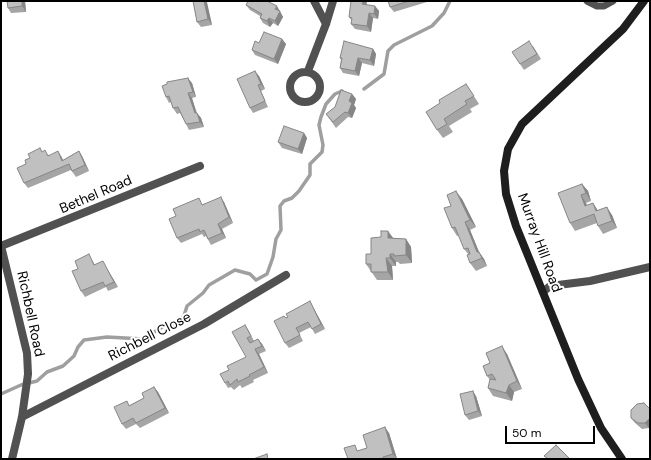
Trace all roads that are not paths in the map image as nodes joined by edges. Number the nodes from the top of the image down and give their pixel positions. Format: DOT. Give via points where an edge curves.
graph roads {
  1 [pos="314,1"];
  2 [pos="333,1"];
  3 [pos="587,1"];
  4 [pos="613,1"];
  5 [pos="644,1"];
  6 [pos="326,24"];
  7 [pos="308,71"];
  8 [pos="200,166"];
  9 [pos="1,246"];
  10 [pos="650,267"];
  11 [pos="286,275"];
  12 [pos="543,292"];
  13 [pos="22,416"];
  14 [pos="12,459"];
  15 [pos="622,459"];
  1 -- 6 [label="street"];
  2 -- 6 [label="street"];
  3 -- 4 [label="lane" via="597,6 604,6"];
  5 -- 12 [label="street, Murray Hill Road" via="623,29 522,124 508,148 504,171 506,194"];
  6 -- 7 [label="street"];
  8 -- 9 [label="street, Bethel Road"];
  9 -- 13 [label="street, Richbell Road" via="27,353 28,388"];
  10 -- 12 [label="street" via="550,286"];
  11 -- 13 [label="street, Richbell Close" via="204,324"];
  12 -- 15 [label="street, Murray Hill Road" via="591,408"];
  13 -- 14 [label="street, Richbell Road"];
}
